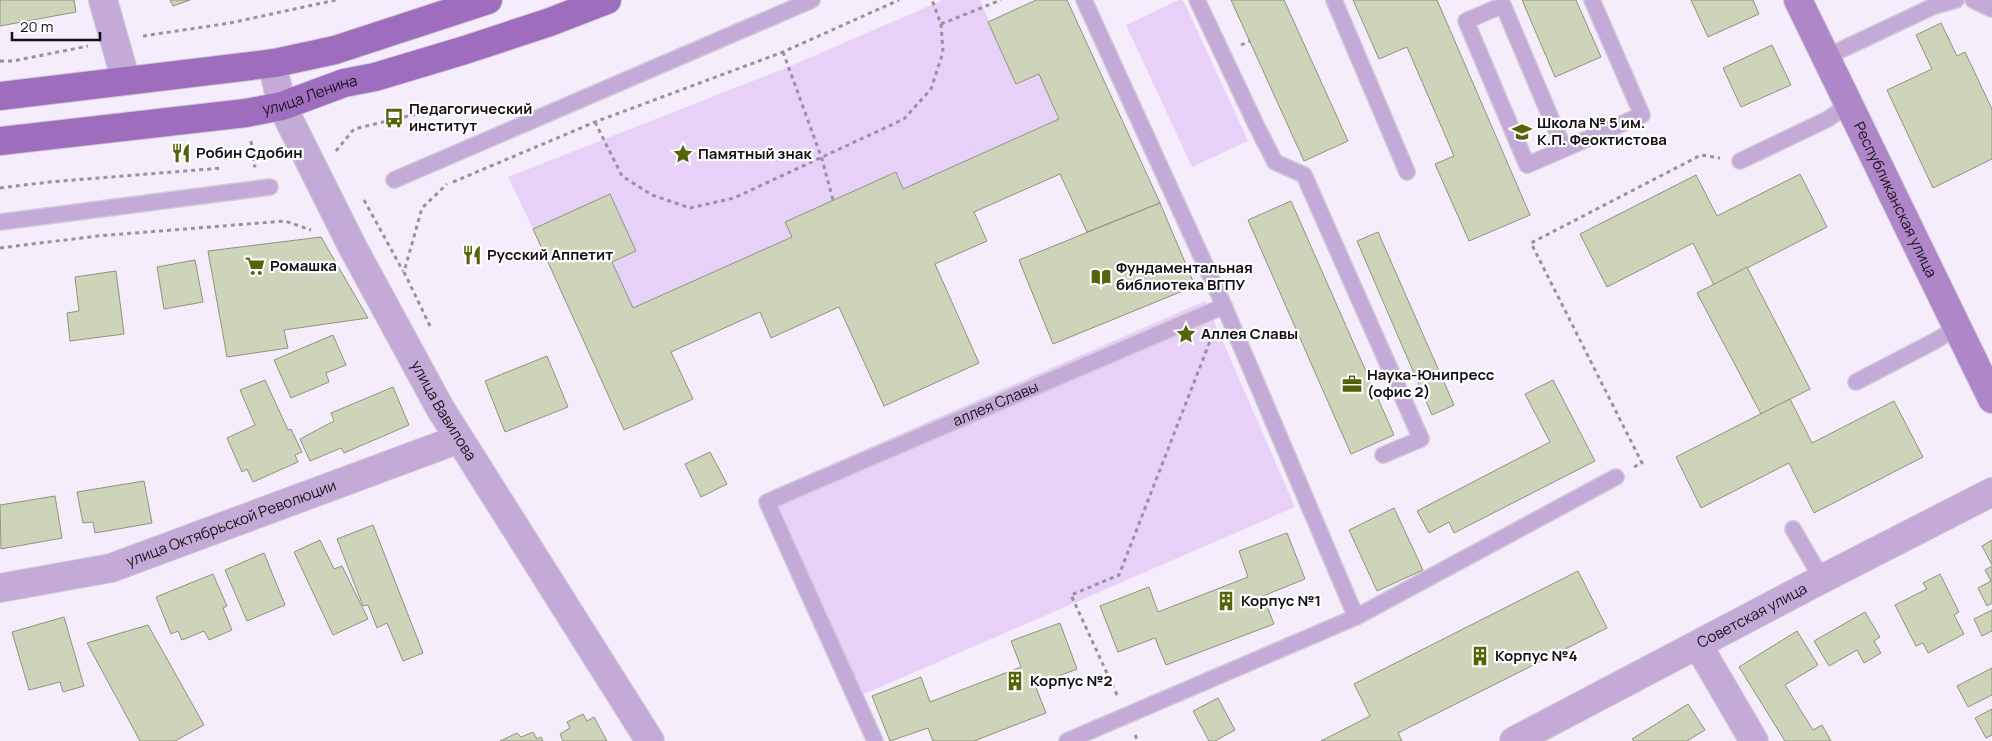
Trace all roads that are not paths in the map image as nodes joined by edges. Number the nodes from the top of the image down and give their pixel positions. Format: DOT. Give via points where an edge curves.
graph roads {
  1 [pos="103,0"];
  2 [pos="488,0"];
  3 [pos="608,0"];
  4 [pos="812,0"];
  5 [pos="1084,0"];
  6 [pos="1197,0"];
  7 [pos="1334,0"];
  8 [pos="1592,0"];
  9 [pos="1798,0"];
  10 [pos="1956,0"];
  11 [pos="1973,0"];
  12 [pos="1932,3"];
  13 [pos="1992,9"];
  14 [pos="1826,57"];
  15 [pos="272,63"];
  16 [pos="126,81"];
  17 [pos="0,96"];
  18 [pos="1849,104"];
  19 [pos="282,106"];
  20 [pos="0,141"];
  21 [pos="1564,149"];
  22 [pos="1740,160"];
  23 [pos="1407,172"];
  24 [pos="394,180"];
  25 [pos="270,187"];
  26 [pos="0,222"];
  27 [pos="1224,306"];
  28 [pos="1957,328"];
  29 [pos="1856,382"];
  30 [pos="1992,399"];
  31 [pos="459,439"];
  32 [pos="1383,454"];
  33 [pos="1616,477"];
  34 [pos="1992,492"];
  35 [pos="1793,529"];
  36 [pos="1822,579"];
  37 [pos="0,588"];
  38 [pos="1356,617"];
  39 [pos="1698,645"];
  40 [pos="650,741"];
  41 [pos="875,741"];
  42 [pos="1067,741"];
  43 [pos="1514,741"];
  44 [pos="1754,741"];
  1 -- 16 [label="street"];
  2 -- 15 [label="main road" via="335,50"];
  3 -- 19 [label="main road, улица Ленина" via="465,50 344,83"];
  4 -- 24 [label="lane"];
  5 -- 27 [label="lane"];
  6 -- 32 [label="lane" via="1275,162 1304,175 1421,439"];
  7 -- 23 [label="lane"];
  8 -- 21 [label="lane" via="1642,115"];
  9 -- 14 [label="street, Республиканская улица"];
  10 -- 12 [label="lane"];
  11 -- 13 [label="lane"];
  12 -- 14 [label="lane"];
  14 -- 18 [label="street, Республиканская улица"];
  15 -- 16 [label="main road"];
  15 -- 19 [label="street, улица Вавилова"];
  16 -- 17 [label="main road"];
  18 -- 22 [label="lane" via="1828,119"];
  18 -- 28 [label="street, Республиканская улица"];
  19 -- 20 [label="main road, улица Ленина" via="246,113"];
  19 -- 31 [label="street, улица Вавилова" via="352,246"];
  21 -- 21 [label="lane" via="1527,165 1466,21 1503,6"];
  25 -- 26 [label="lane"];
  27 -- 38 [label="lane"];
  27 -- 41 [label="lane, аллея Славы" via="767,502"];
  28 -- 29 [label="lane"];
  28 -- 30 [label="street, Республиканская улица"];
  31 -- 37 [label="street, улица Октябрьской Революции" via="111,568"];
  31 -- 40 [label="street, улица Вавилова"];
  33 -- 38 [label="lane"];
  34 -- 36 [label="street, Советская улица"];
  35 -- 36 [label="lane"];
  36 -- 39 [label="street, Советская улица"];
  38 -- 42 [label="lane"];
  39 -- 43 [label="street, Советская улица"];
  39 -- 44 [label="street"];
}
